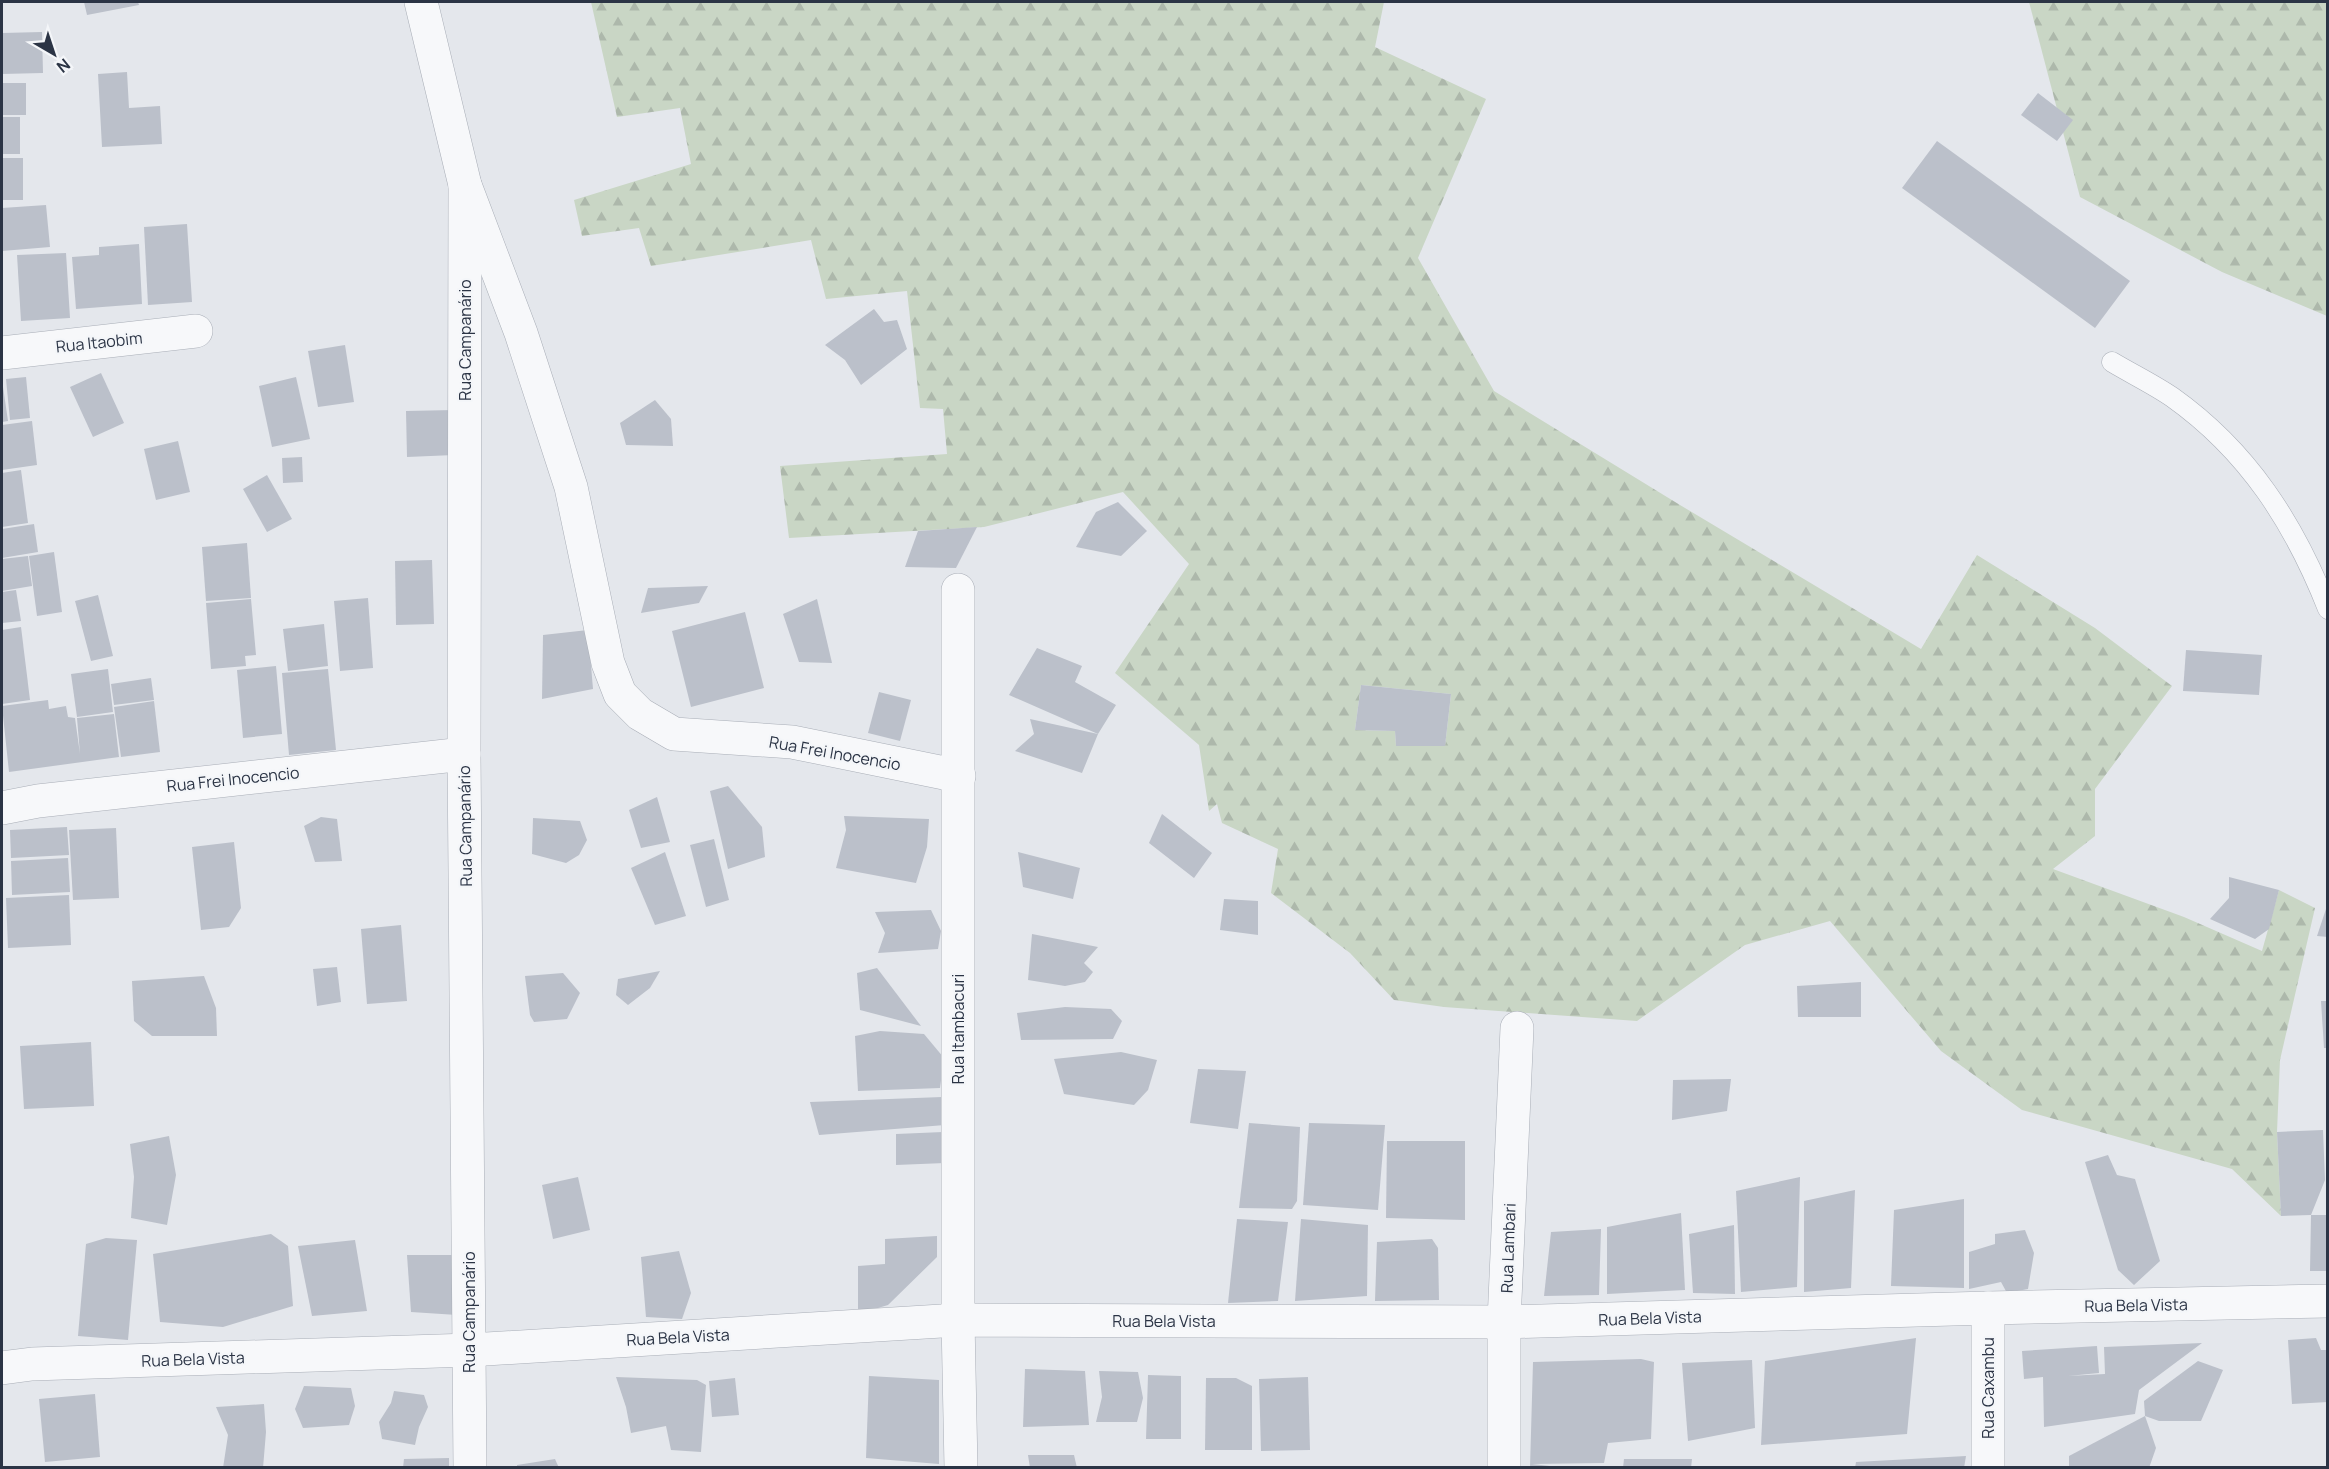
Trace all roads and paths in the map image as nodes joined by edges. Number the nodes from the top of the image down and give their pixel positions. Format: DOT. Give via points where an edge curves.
graph roads {
  1 [pos="421,2"];
  2 [pos="465,185"];
  3 [pos="196,331"];
  4 [pos="2,353"];
  5 [pos="2112,362"];
  6 [pos="958,590"];
  7 [pos="2328,609"];
  8 [pos="674,734"];
  9 [pos="464,754"];
  10 [pos="959,776"];
  11 [pos="2,808"];
  12 [pos="1517,1028"];
  13 [pos="2328,1301"];
  14 [pos="1988,1308"];
  15 [pos="958,1320"];
  16 [pos="1504,1322"];
  17 [pos="470,1350"];
  18 [pos="2,1368"];
  19 [pos="470,1467"];
  20 [pos="961,1467"];
  21 [pos="1504,1467"];
  22 [pos="1988,1467"];
  1 -- 2 [label="street, Rua Campanário"];
  2 -- 8 [label="street, Rua Campanário" via="521,333 571,487 608,663 620,694 640,714"];
  2 -- 9 [label="street, Rua Campanário"];
  3 -- 4 [label="street, Rua Itaobim"];
  5 -- 7 [label="lane" via="2170,396 2237,453 2290,527"];
  6 -- 10 [label="street, Rua Itambacuri"];
  8 -- 10 [label="street, Rua Frei Inocencio" via="792,742"];
  9 -- 11 [label="street, Rua Frei Inocencio"];
  9 -- 17 [label="street, Rua Campanário"];
  10 -- 15 [label="street, Rua Itambacuri"];
  12 -- 16 [label="street, Rua Lambari"];
  13 -- 14 [label="street, Rua Bela Vista"];
  14 -- 16 [label="street, Rua Bela Vista"];
  14 -- 22 [label="street, Rua Caxambu"];
  15 -- 16 [label="street, Rua Bela Vista"];
  15 -- 17 [label="street, Rua Bela Vista"];
  15 -- 20 [label="street, Rua Itambacuri"];
  16 -- 21 [label="street, Rua Lambari"];
  17 -- 18 [label="street, Rua Bela Vista"];
  17 -- 19 [label="street, Rua Campanário"];
}
